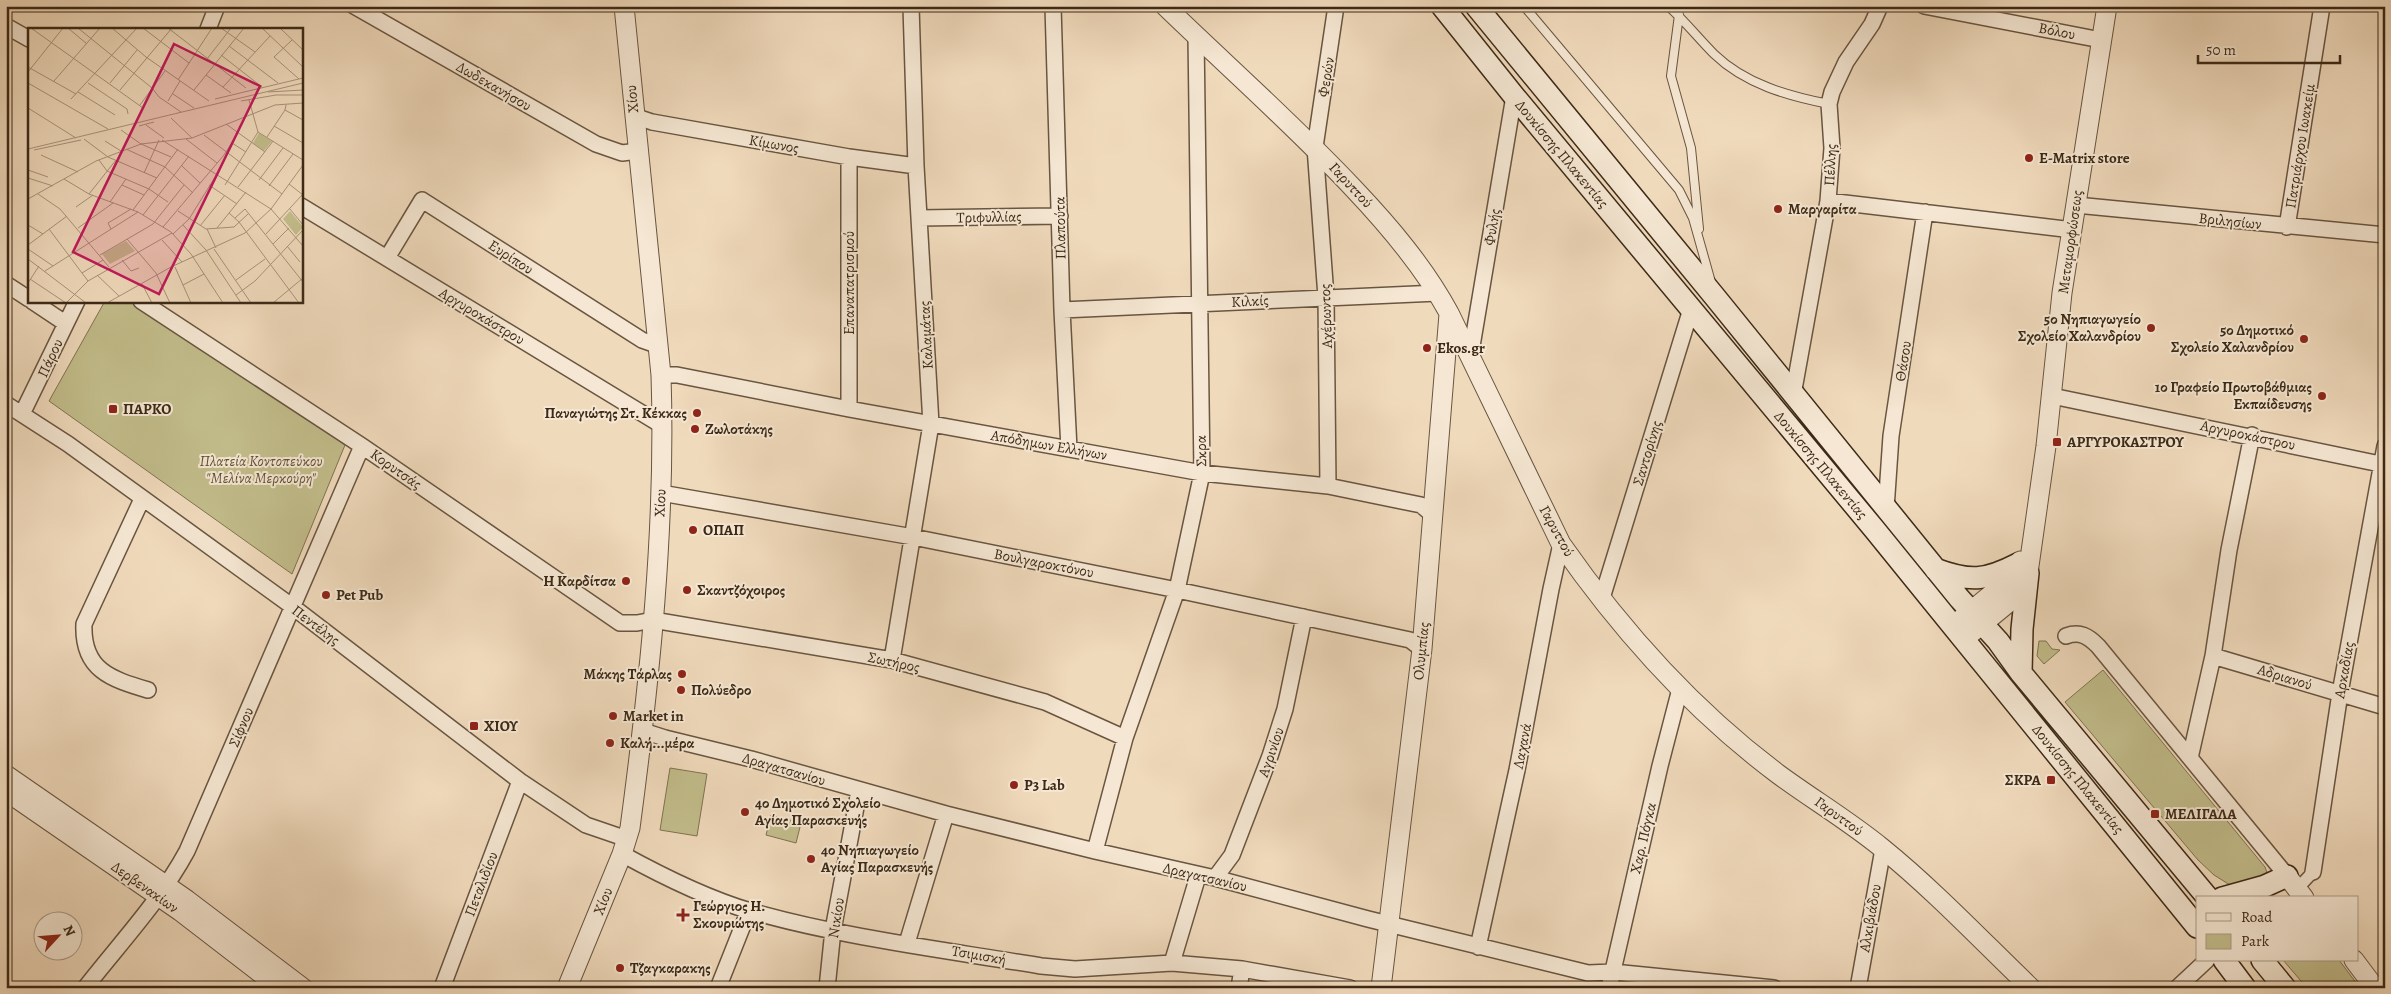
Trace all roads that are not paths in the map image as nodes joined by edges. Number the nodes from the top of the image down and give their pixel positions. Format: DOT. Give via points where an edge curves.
graph roads {
  1 [pos="217,6"];
  2 [pos="354,6"];
  3 [pos="624,6"];
  4 [pos="912,6"];
  5 [pos="1053,6"];
  6 [pos="1165,6"];
  7 [pos="1336,6"];
  8 [pos="1442,6"];
  9 [pos="1476,6"];
  10 [pos="1524,6"];
  11 [pos="1668,6"];
  12 [pos="1880,6"];
  13 [pos="1924,6"];
  14 [pos="2107,6"];
  15 [pos="2322,6"];
  16 [pos="1679,15"];
  17 [pos="6,26"];
  18 [pos="208,28"];
  19 [pos="1196,36"];
  20 [pos="28,39"];
  21 [pos="2101,40"];
  22 [pos="1514,96"];
  23 [pos="1829,104"];
  24 [pos="634,116"];
  25 [pos="1315,147"];
  26 [pos="638,151"];
  27 [pos="849,157"];
  28 [pos="916,166"];
  29 [pos="1828,201"];
  30 [pos="2076,205"];
  31 [pos="302,207"];
  32 [pos="1925,212"];
  33 [pos="1060,216"];
  34 [pos="919,218"];
  35 [pos="2287,227"];
  36 [pos="2073,230"];
  37 [pos="2385,235"];
  38 [pos="1701,244"];
  39 [pos="386,258"];
  40 [pos="6,284"];
  41 [pos="1438,293"];
  42 [pos="1715,296"];
  43 [pos="1326,297"];
  44 [pos="28,298"];
  45 [pos="34,302"];
  46 [pos="76,302"];
  47 [pos="143,302"];
  48 [pos="1198,303"];
  49 [pos="1691,309"];
  50 [pos="1062,310"];
  51 [pos="1449,313"];
  52 [pos="66,323"];
  53 [pos="659,346"];
  54 [pos="1470,358"];
  55 [pos="661,374"];
  56 [pos="1793,395"];
  57 [pos="2052,396"];
  58 [pos="6,404"];
  59 [pos="850,409"];
  60 [pos="22,414"];
  61 [pos="931,424"];
  62 [pos="663,426"];
  63 [pos="2252,436"];
  64 [pos="362,446"];
  65 [pos="2385,446"];
  66 [pos="1069,449"];
  67 [pos="2383,464"];
  68 [pos="1202,473"];
  69 [pos="1328,486"];
  70 [pos="661,493"];
  71 [pos="142,499"];
  72 [pos="1886,509"];
  73 [pos="1434,516"];
  74 [pos="913,537"];
  75 [pos="1561,544"];
  76 [pos="1935,569"];
  77 [pos="2023,569"];
  78 [pos="1177,590"];
  79 [pos="1602,598"];
  80 [pos="293,607"];
  81 [pos="1304,617"];
  82 [pos="1977,618"];
  83 [pos="653,620"];
  84 [pos="1958,632"];
  85 [pos="2066,636"];
  86 [pos="1422,649"];
  87 [pos="2213,656"];
  88 [pos="892,660"];
  89 [pos="2021,673"];
  90 [pos="1680,689"];
  91 [pos="148,690"];
  92 [pos="2340,694"];
  93 [pos="2385,707"];
  94 [pos="643,731"];
  95 [pos="1125,738"];
  96 [pos="2190,758"];
  97 [pos="6,775"];
  98 [pos="520,781"];
  99 [pos="859,790"];
  100 [pos="8,796"];
  101 [pos="946,814"];
  102 [pos="624,847"];
  103 [pos="1883,848"];
  104 [pos="1095,852"];
  105 [pos="2312,872"];
  106 [pos="1198,876"];
  107 [pos="1215,878"];
  108 [pos="2296,888"];
  109 [pos="163,889"];
  110 [pos="2206,896"];
  111 [pos="2229,896"];
  112 [pos="749,910"];
  113 [pos="1390,924"];
  114 [pos="2196,926"];
  115 [pos="833,930"];
  116 [pos="907,943"];
  117 [pos="1478,947"];
  118 [pos="2205,962"];
  119 [pos="2226,962"];
  120 [pos="2264,962"];
  121 [pos="2356,962"];
  122 [pos="1172,963"];
  123 [pos="1242,969"];
  124 [pos="1613,972"];
  125 [pos="1736,986"];
  126 [pos="85,988"];
  127 [pos="280,988"];
  128 [pos="303,988"];
  129 [pos="442,988"];
  130 [pos="567,988"];
  131 [pos="718,988"];
  132 [pos="827,988"];
  133 [pos="1239,988"];
  134 [pos="1350,988"];
  135 [pos="1382,988"];
  136 [pos="1609,988"];
  137 [pos="1774,988"];
  138 [pos="1858,988"];
  139 [pos="2031,988"];
  140 [pos="2177,988"];
  141 [pos="2245,988"];
  142 [pos="2285,988"];
  143 [pos="2375,988"];
  1 -- 18 [label="street"];
  2 -- 26 [label="street, Δωδεκανήσου" via="596,144 622,153"];
  3 -- 24 [label="street, Χίου"];
  4 -- 28 [label="street, Καλαμάτας"];
  5 -- 33 [label="street, Πλαπούτα"];
  6 -- 19 [label="street, Γαρυττού"];
  7 -- 25 [label="street, Φερών"];
  8 -- 22 [label="main road, Δουκίσσης Πλακεντίας"];
  9 -- 42 [label="main road, Δουκίσσης Πλακεντίας"];
  10 -- 38 [label="lane" via="1679,190"];
  11 -- 16 [label="lane"];
  12 -- 23 [label="street, Πέλλης" via="1872,24 1846,62"];
  13 -- 21 [label="street, Βόλου"];
  14 -- 21 [label="street, Μεταμορφώσεως"];
  15 -- 35 [label="street, Πατριάρχου Ιωακείμ"];
  16 -- 23 [label="lane" via="1715,55 1761,86 1796,98"];
  16 -- 38 [label="lane" via="1671,76 1691,148"];
  17 -- 20 [label="street"];
  19 -- 25 [label="street, Γαρυττού"];
  19 -- 48 [label="street, Σκρα"];
  21 -- 30 [label="street, Μεταμορφώσεως"];
  22 -- 49 [label="main road, Δουκίσσης Πλακεντίας"];
  22 -- 54 [label="street, Φυλής"];
  23 -- 29 [label="street, Πέλλης" via="1832,148"];
  24 -- 26 [label="street, Χίου"];
  24 -- 27 [label="street, Κίμωνος" via="652,122"];
  25 -- 41 [label="street, Γαρυττού" via="1398,237"];
  25 -- 43 [label="street, Αχέρωντος"];
  26 -- 53 [label="street, Χίου"];
  27 -- 28 [label="street, Κίμωνος"];
  27 -- 59 [label="street, Επαναπατρισμού"];
  28 -- 34 [label="street, Καλαμάτας"];
  29 -- 32 [label="street"];
  29 -- 56 [label="street, Πέλλης"];
  30 -- 35 [label="street, Βριλησίων"];
  30 -- 36 [label="street, Μεταμορφώσεως"];
  31 -- 39 [label="street, Αργυροκάστρου"];
  32 -- 36 [label="street"];
  32 -- 72 [label="street, Θάσου" via="1891,436"];
  33 -- 34 [label="street, Τριφυλλίας"];
  33 -- 50 [label="street, Πλαπούτα"];
  34 -- 61 [label="street, Καλαμάτας"];
  35 -- 37 [label="street, Βριλησίων"];
  36 -- 57 [label="street, Μεταμορφώσεως" via="2062,293"];
  38 -- 42 [label="lane"];
  39 -- 53 [label="street, Ευρίπου" via="422,200 642,340"];
  39 -- 62 [label="street, Αργυροκάστρου"];
  40 -- 44 [label="street"];
  41 -- 43 [label="street, Κιλκίς"];
  41 -- 51 [label="street, Γαρυττού"];
  42 -- 56 [label="main road, Δουκίσσης Πλακεντίας"];
  43 -- 48 [label="street, Κιλκίς"];
  43 -- 69 [label="street, Αχέρωντος"];
  45 -- 52 [label="street"];
  46 -- 52 [label="street, Πάρου"];
  47 -- 64 [label="street, Κορυτσάς"];
  48 -- 50 [label="street, Κιλκίς"];
  48 -- 68 [label="street, Σκρα"];
  49 -- 79 [label="street, Σαντορίνης"];
  49 -- 84 [label="main road, Δουκίσσης Πλακεντίας"];
  50 -- 66 [label="street, Πλαπούτα"];
  51 -- 54 [label="street, Γαρυττού"];
  51 -- 73 [label="street, Ολυμπίας"];
  52 -- 60 [label="street, Πάρου"];
  53 -- 55 [label="street, Χίου"];
  54 -- 75 [label="street, Γαρυττού"];
  55 -- 59 [label="street, Απόδημων Ελλήνων"];
  55 -- 62 [label="street, Χίου"];
  56 -- 72 [label="main road, Δουκίσσης Πλακεντίας"];
  57 -- 63 [label="street, Αργυροκάστρου"];
  57 -- 77 [label="street, Μεταμορφώσεως" via="2032,538"];
  58 -- 60 [label="street, Πεντέλης"];
  59 -- 61 [label="street, Απόδημων Ελλήνων"];
  60 -- 71 [label="street, Πεντέλης"];
  61 -- 66 [label="street, Απόδημων Ελλήνων"];
  61 -- 74 [label="street, Καλαμάτας"];
  62 -- 70 [label="street, Χίου"];
  63 -- 67 [label="street, Αργυροκάστρου"];
  63 -- 87 [label="street" via="2229,550"];
  64 -- 80 [label="street, Σίφνου"];
  64 -- 83 [label="street, Κορυτσάς" via="620,623"];
  65 -- 67 [label="street, Αρκαδίας"];
  66 -- 68 [label="street, Απόδημων Ελλήνων"];
  67 -- 92 [label="street, Αρκαδίας"];
  68 -- 69 [label="street, Απόδημων Ελλήνων"];
  68 -- 78 [label="street, Σκρα"];
  69 -- 73 [label="street, Απόδημων Ελλήνων" via="1421,505"];
  70 -- 74 [label="street, Βουλγαροκτόνου"];
  70 -- 83 [label="street, Χίου"];
  71 -- 80 [label="street, Πεντέλης"];
  71 -- 91 [label="street" via="84,624 84,636 92,659 103,672"];
  72 -- 76 [label="main road, Δουκίσσης Πλακεντίας"];
  73 -- 86 [label="street, Ολυμπίας"];
  74 -- 78 [label="street, Βουλγαροκτόνου"];
  74 -- 88 [label="street, Καλαμάτας"];
  75 -- 79 [label="street, Γαρυττού"];
  75 -- 117 [label="street, Λαχανά"];
  76 -- 77 [label="main road" via="1967,579"];
  76 -- 82 [label="main road, Δουκίσσης Πλακεντίας"];
  77 -- 82 [label="street, Μεταμορφώσεως" via="2004,583"];
  77 -- 89 [label="main road"];
  78 -- 81 [label="street, Βουλγαροκτόνου"];
  78 -- 95 [label="street, Σκρα"];
  79 -- 90 [label="street, Γαρυττού"];
  80 -- 98 [label="street, Πεντέλης"];
  80 -- 109 [label="street, Σίφνου" via="187,851"];
  81 -- 86 [label="street, Βουλγαροκτόνου" via="1410,640"];
  81 -- 107 [label="street, Αγρινίου" via="1285,710 1270,756 1232,855"];
  82 -- 84 [label="street, Μεταμορφώσεως"];
  82 -- 89 [label="main road, Δουκίσσης Πλακεντίας"];
  83 -- 88 [label="street, Σωτήρος"];
  83 -- 94 [label="street, Χίου"];
  84 -- 114 [label="main road, Δουκίσσης Πλακεντίας"];
  85 -- 96 [label="street" via="2083,634 2098,646"];
  86 -- 113 [label="street, Ολυμπίας"];
  87 -- 92 [label="street, Αδριανού"];
  87 -- 96 [label="street"];
  88 -- 95 [label="street, Σωτήρος" via="1045,702"];
  89 -- 110 [label="main road, Δουκίσσης Πλακεντίας"];
  90 -- 103 [label="street, Γαρυττού" via="1778,774"];
  90 -- 124 [label="street, Χαρ. Πόγκα"];
  92 -- 93 [label="street, Αδριανού"];
  92 -- 105 [label="street, Αρκαδίας"];
  94 -- 99 [label="street, Δραγατσανίου"];
  94 -- 102 [label="street, Χίου"];
  95 -- 104 [label="street, Σκρα"];
  96 -- 108 [label="street"];
  97 -- 109 [label="street, Δερβενακίων" via="143,869"];
  98 -- 102 [label="street, Πεντέλης"];
  98 -- 129 [label="street, Πεταλιδίου"];
  99 -- 101 [label="street, Δραγατσανίου"];
  99 -- 115 [label="street, Νικίου"];
  100 -- 109 [label="street, Δερβενακίων"];
  101 -- 104 [label="street, Δραγατσανίου"];
  101 -- 116 [label="street"];
  102 -- 112 [label="street, Τσιμισκή" via="670,880"];
  102 -- 130 [label="street, Χίου"];
  103 -- 138 [label="street, Αλκιβιάδου"];
  103 -- 139 [label="street, Γαρυττού"];
  104 -- 106 [label="street, Δραγατσανίου"];
  105 -- 108 [label="street, Αρκαδίας"];
  106 -- 107 [label="street, Δραγατσανίου"];
  106 -- 122 [label="street"];
  107 -- 113 [label="street, Δραγατσανίου"];
  108 -- 111 [label="main road" via="2265,886"];
  109 -- 126 [label="street, Σίφνου"];
  109 -- 127 [label="street, Δερβενακίων"];
  109 -- 128 [label="street, Δερβενακίων" via="187,900"];
  112 -- 115 [label="street, Τσιμισκή"];
  112 -- 131 [label="street"];
  113 -- 117 [label="street, Δραγατσανίου"];
  113 -- 135 [label="street, Ολυμπίας"];
  115 -- 116 [label="street, Τσιμισκή"];
  115 -- 132 [label="street, Νικίου"];
  116 -- 122 [label="street, Τσιμισκή" via="1075,969"];
  117 -- 124 [label="street, Δραγατσανίου" via="1588,973"];
  118 -- 140 [label="street"];
  119 -- 141 [label="main road"];
  120 -- 142 [label="main road"];
  121 -- 143 [label="street"];
  122 -- 123 [label="street, Τσιμισκή"];
  123 -- 133 [label="street"];
  123 -- 134 [label="street, Τσιμισκή"];
  124 -- 125 [label="street, Δραγατσανίου"];
  124 -- 136 [label="street, Χαρ. Πόγκα"];
  125 -- 137 [label="street, Δραγατσανίου"];
}
